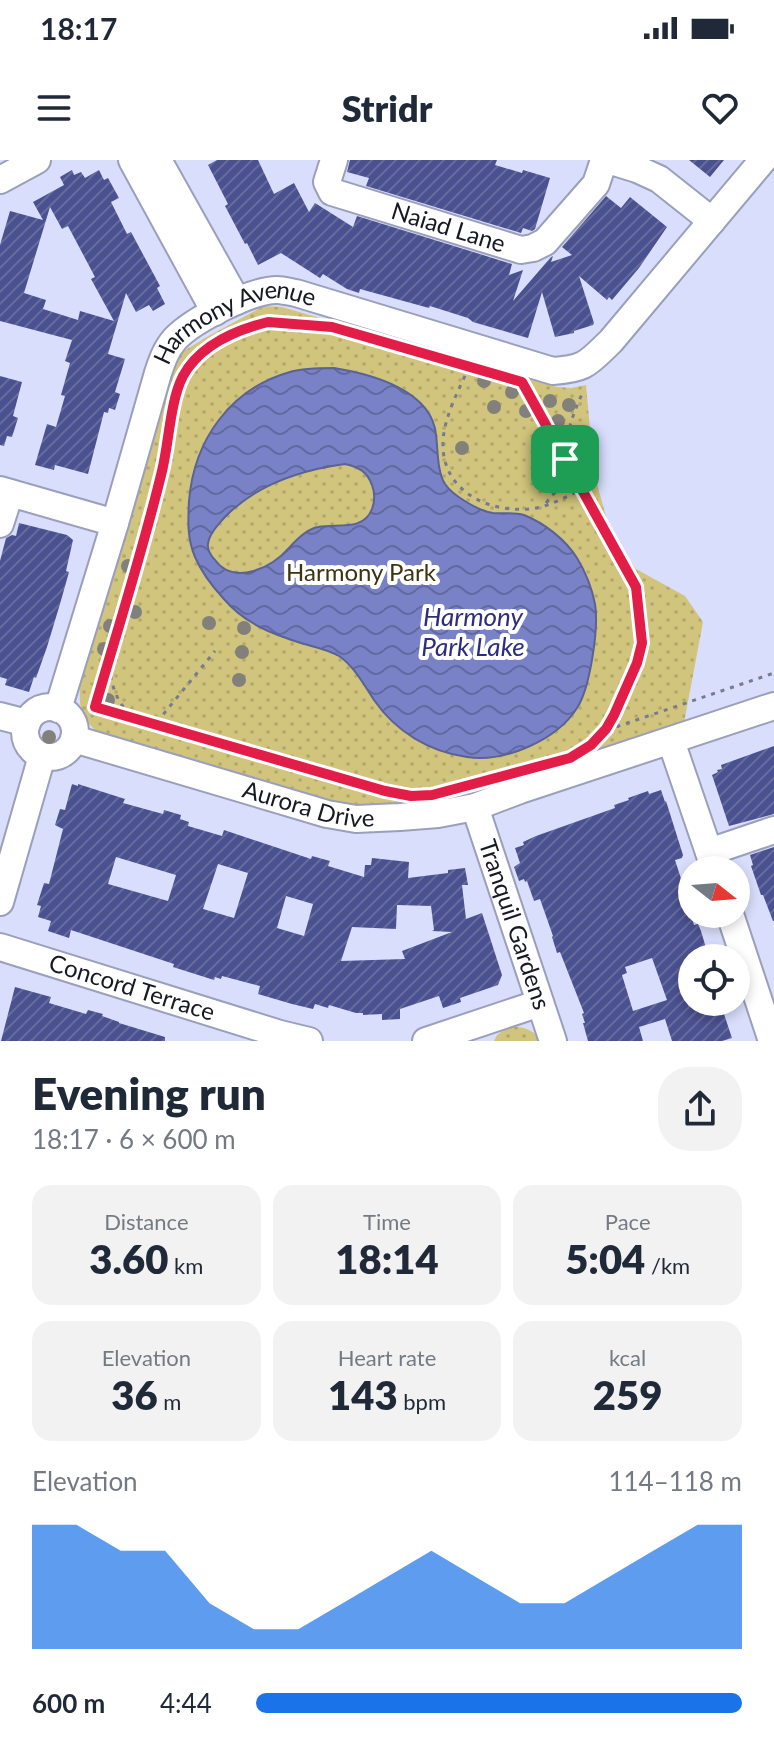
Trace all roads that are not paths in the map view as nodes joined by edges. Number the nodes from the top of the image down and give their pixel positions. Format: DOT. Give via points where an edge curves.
graph roads {
  1 [pos="37,160"];
  2 [pos="132,160"];
  3 [pos="158,160"];
  4 [pos="334,160"];
  5 [pos="606,160"];
  6 [pos="763,160"];
  7 [pos="0,180"];
  8 [pos="712,221"];
  9 [pos="226,307"];
  10 [pos="5,491"];
  11 [pos="115,523"];
  12 [pos="0,524"];
  13 [pos="774,706"];
  14 [pos="58,709"];
  15 [pos="0,716"];
  16 [pos="27,723"];
  17 [pos="74,739"];
  18 [pos="671,741"];
  19 [pos="42,756"];
  20 [pos="475,807"];
  21 [pos="774,830"];
  22 [pos="710,856"];
  23 [pos="722,856"];
  24 [pos="0,902"];
  25 [pos="735,928"];
  26 [pos="0,947"];
  27 [pos="540,1003"];
  28 [pos="467,1035"];
  29 [pos="309,1041"];
  30 [pos="426,1041"];
  31 [pos="553,1041"];
  32 [pos="772,1041"];
  1 -- 7 [label="street"];
  2 -- 9 [label="street"];
  3 -- 9 [label="street"];
  4 -- 5 [label="street, Naiad Lane" via="327,182 332,192 521,250 545,242 596,184"];
  5 -- 8 [label="street" via="659,179"];
  6 -- 8 [label="street, Harmony Avenue"];
  8 -- 9 [label="street, Harmony Avenue" via="611,341 586,365 571,370 553,371 296,293 261,292"];
  9 -- 11 [label="street, Harmony Avenue" via="186,330 165,353"];
  10 -- 11 [label="street"];
  10 -- 12 [label="street"];
  11 -- 14 [label="street, Harmony Avenue"];
  13 -- 18 [label="street, Aurora Drive"];
  14 -- 16 [label="street" via="39,710"];
  14 -- 17 [label="street" via="72,721"];
  15 -- 16 [label="street"];
  16 -- 19 [label="street" via="27,743"];
  17 -- 19 [label="street" via="62,755"];
  17 -- 20 [label="street, Aurora Drive" via="356,819"];
  18 -- 20 [label="street, Aurora Drive"];
  18 -- 22 [label="street"];
  19 -- 24 [label="street"];
  20 -- 27 [label="street, Tranquil Gardens"];
  21 -- 23 [label="street"];
  25 -- 32 [label="street"];
  26 -- 29 [label="street, Concord Terrace"];
  27 -- 28 [label="street"];
  27 -- 31 [label="street, Tranquil Gardens"];
  28 -- 30 [label="street"];
}
